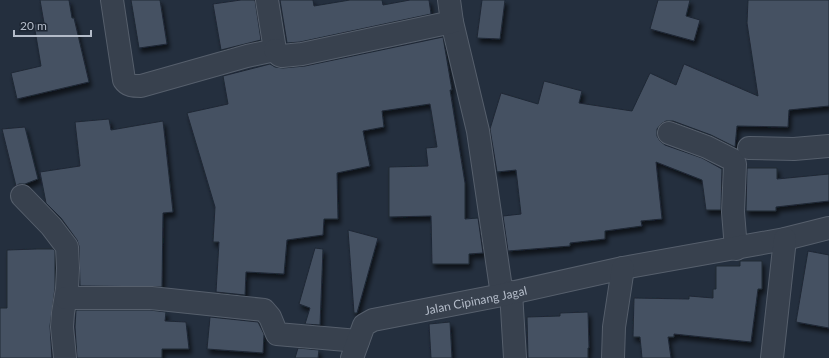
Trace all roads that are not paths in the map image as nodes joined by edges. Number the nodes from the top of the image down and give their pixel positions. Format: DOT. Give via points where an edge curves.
graph roads {
  1 [pos="112,0"];
  2 [pos="267,0"];
  3 [pos="449,0"];
  4 [pos="452,22"];
  5 [pos="275,50"];
  6 [pos="669,133"];
  7 [pos="829,146"];
  8 [pos="749,148"];
  9 [pos="22,196"];
  10 [pos="829,228"];
  11 [pos="785,239"];
  12 [pos="736,249"];
  13 [pos="623,268"];
  14 [pos="506,293"];
  15 [pos="66,298"];
  16 [pos="355,350"];
  17 [pos="65,358"];
  18 [pos="515,358"];
  19 [pos="613,358"];
  20 [pos="772,358"];
  1 -- 5 [label="street" via="122,74 126,84 132,86 141,86"];
  2 -- 5 [label="street"];
  3 -- 4 [label="street"];
  4 -- 5 [label="street" via="302,54 282,56"];
  4 -- 14 [label="street" via="478,131"];
  6 -- 12 [label="street" via="733,160"];
  7 -- 8 [label="street" via="794,149"];
  9 -- 15 [label="street" via="51,226 66,247"];
  10 -- 11 [label="street, Jalan Cipinang Jagal"];
  11 -- 12 [label="street, Jalan Cipinang Jagal"];
  11 -- 20 [label="street"];
  12 -- 13 [label="street, Jalan Cipinang Jagal"];
  13 -- 14 [label="street, Jalan Cipinang Jagal"];
  13 -- 19 [label="street" via="614,327"];
  14 -- 16 [label="street, Jalan Cipinang Jagal" via="373,320 364,325"];
  14 -- 18 [label="street"];
  15 -- 16 [label="street" via="151,298 264,310 277,334"];
  15 -- 17 [label="street" via="62,327"];
}
